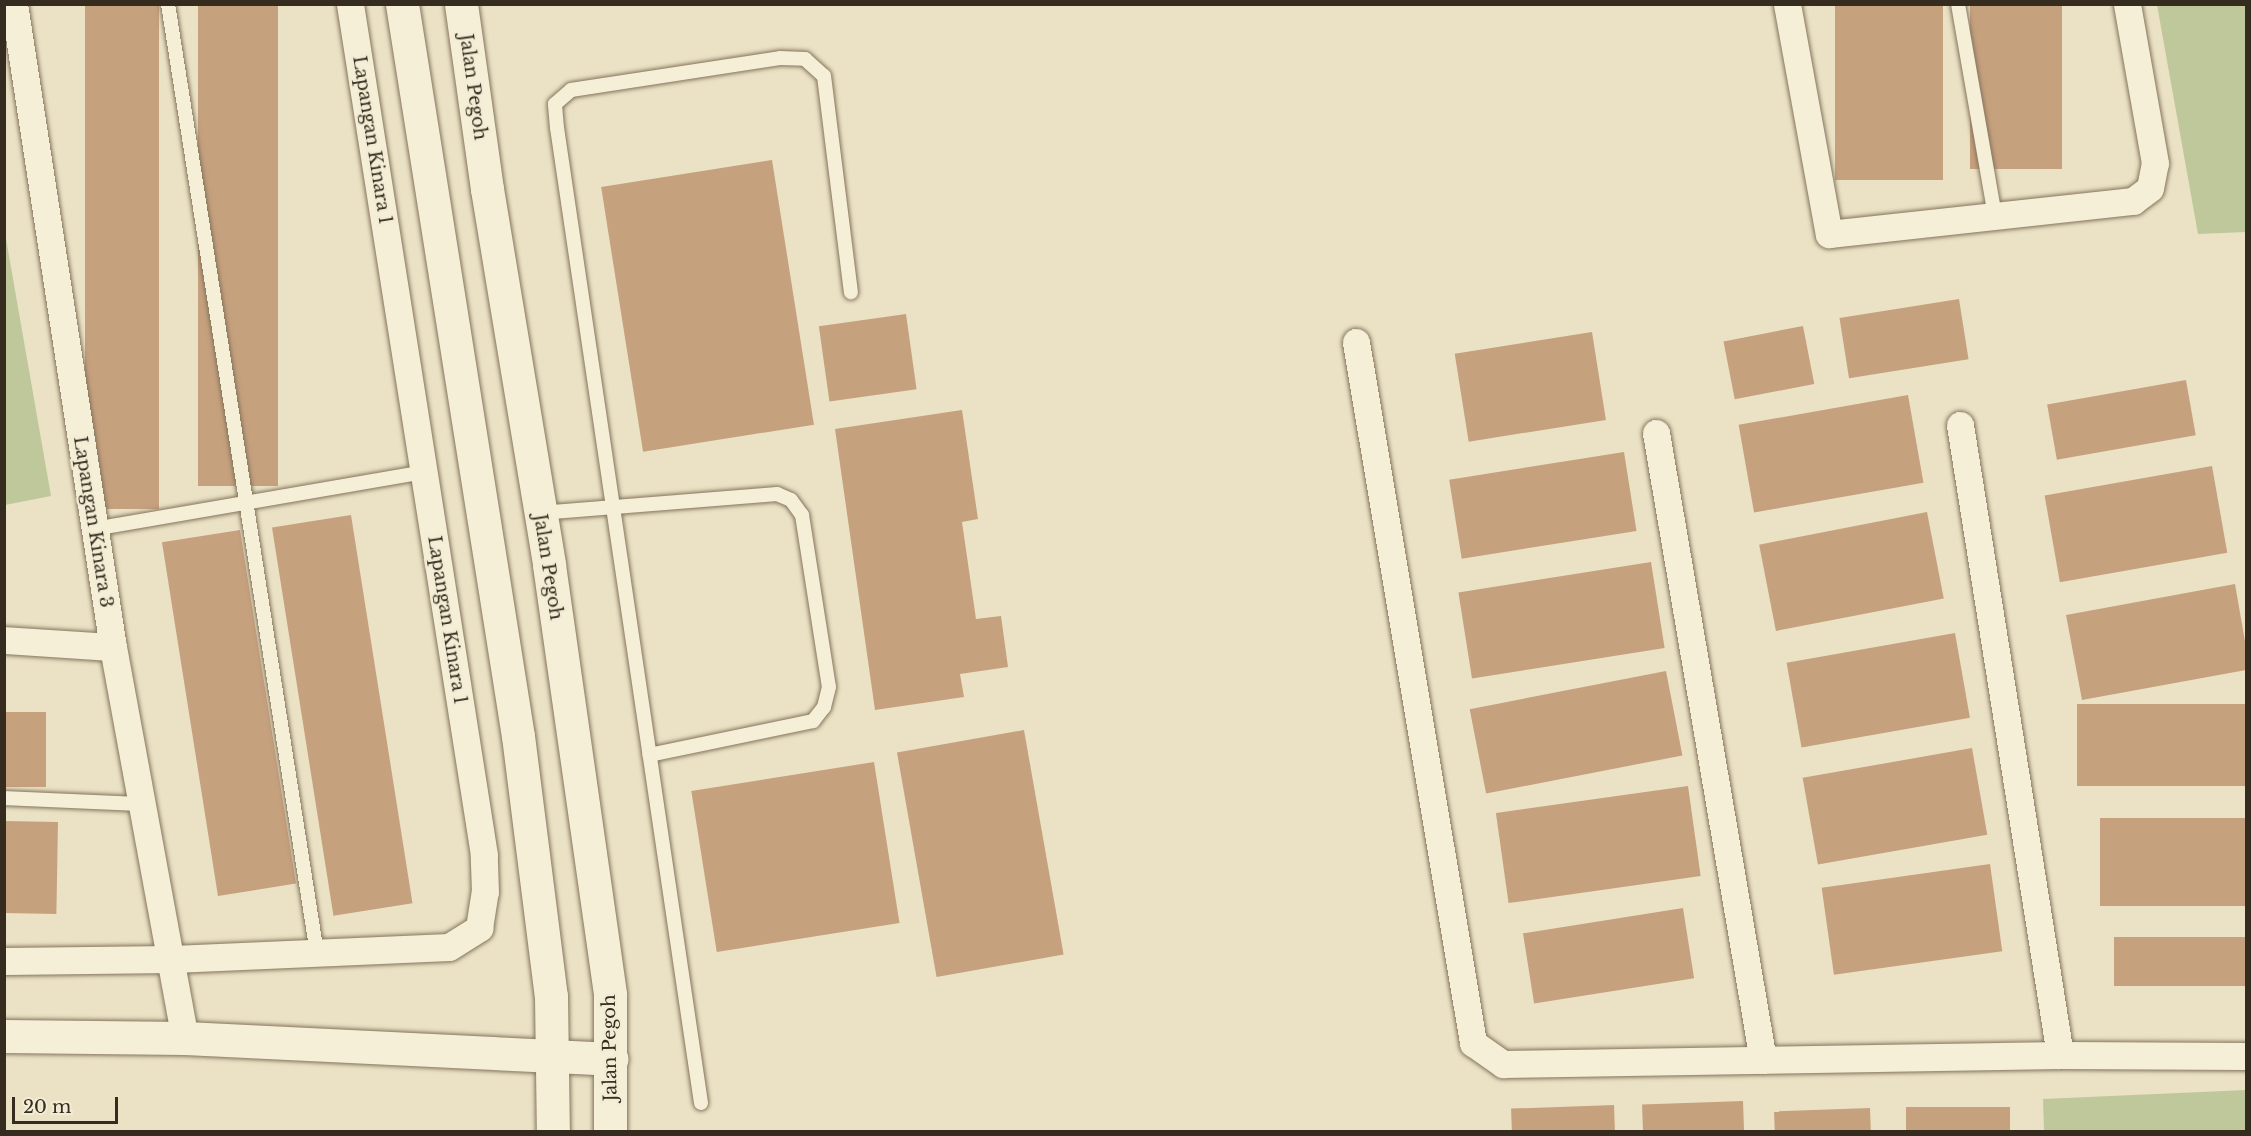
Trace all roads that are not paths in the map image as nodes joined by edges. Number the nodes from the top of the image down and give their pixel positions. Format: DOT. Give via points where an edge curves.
graph roads {
  1 [pos="14,4"];
  2 [pos="168,4"];
  3 [pos="351,4"];
  4 [pos="402,4"];
  5 [pos="461,4"];
  6 [pos="1787,4"];
  7 [pos="1958,4"];
  8 [pos="2127,4"];
  9 [pos="1995,217"];
  10 [pos="851,292"];
  11 [pos="1356,342"];
  12 [pos="1960,425"];
  13 [pos="1656,433"];
  14 [pos="424,471"];
  15 [pos="246,503"];
  16 [pos="612,507"];
  17 [pos="540,513"];
  18 [pos="94,529"];
  19 [pos="4,640"];
  20 [pos="113,647"];
  21 [pos="649,755"];
  22 [pos="4,798"];
  23 [pos="144,804"];
  24 [pos="317,953"];
  25 [pos="173,959"];
  26 [pos="4,961"];
  27 [pos="4,1036"];
  28 [pos="185,1038"];
  29 [pos="552,1055"];
  30 [pos="2060,1055"];
  31 [pos="2247,1056"];
  32 [pos="611,1059"];
  33 [pos="1762,1060"];
  34 [pos="701,1103"];
  35 [pos="553,1131"];
  36 [pos="610,1131"];
  1 -- 18 [label="street, Lapangan Kinara 3"];
  2 -- 15 [label="lane"];
  3 -- 14 [label="street, Lapangan Kinara 1"];
  4 -- 29 [label="street" via="518,736 550,996"];
  5 -- 17 [label="street, Jalan Pegoh"];
  6 -- 9 [label="street" via="1829,234"];
  7 -- 9 [label="lane"];
  8 -- 9 [label="street" via="2155,163 2150,188 2133,201"];
  10 -- 16 [label="lane" via="824,76 805,59 780,58 572,90 555,104"];
  11 -- 33 [label="street" via="1473,1043 1503,1064"];
  12 -- 30 [label="street"];
  13 -- 33 [label="street"];
  14 -- 15 [label="lane"];
  14 -- 24 [label="street, Lapangan Kinara 1" via="484,855 485,892 479,928 449,947"];
  15 -- 18 [label="lane"];
  15 -- 24 [label="lane"];
  16 -- 17 [label="lane"];
  16 -- 21 [label="lane"];
  16 -- 21 [label="lane" via="777,494 791,500 802,514 829,687 824,707 813,721"];
  17 -- 32 [label="street, Jalan Pegoh" via="610,995"];
  18 -- 20 [label="street, Lapangan Kinara 3"];
  19 -- 20 [label="street"];
  20 -- 23 [label="street, Lapangan Kinara 3"];
  21 -- 34 [label="lane"];
  22 -- 23 [label="lane"];
  23 -- 25 [label="street, Lapangan Kinara 3"];
  24 -- 25 [label="street, Lapangan Kinara 1"];
  25 -- 26 [label="street, Lapangan Kinara 1"];
  25 -- 28 [label="street, Lapangan Kinara 3"];
  27 -- 28 [label="street"];
  28 -- 29 [label="street"];
  29 -- 32 [label="street"];
  29 -- 35 [label="street"];
  30 -- 31 [label="street"];
  30 -- 33 [label="street"];
  32 -- 36 [label="street, Jalan Pegoh"];
}
